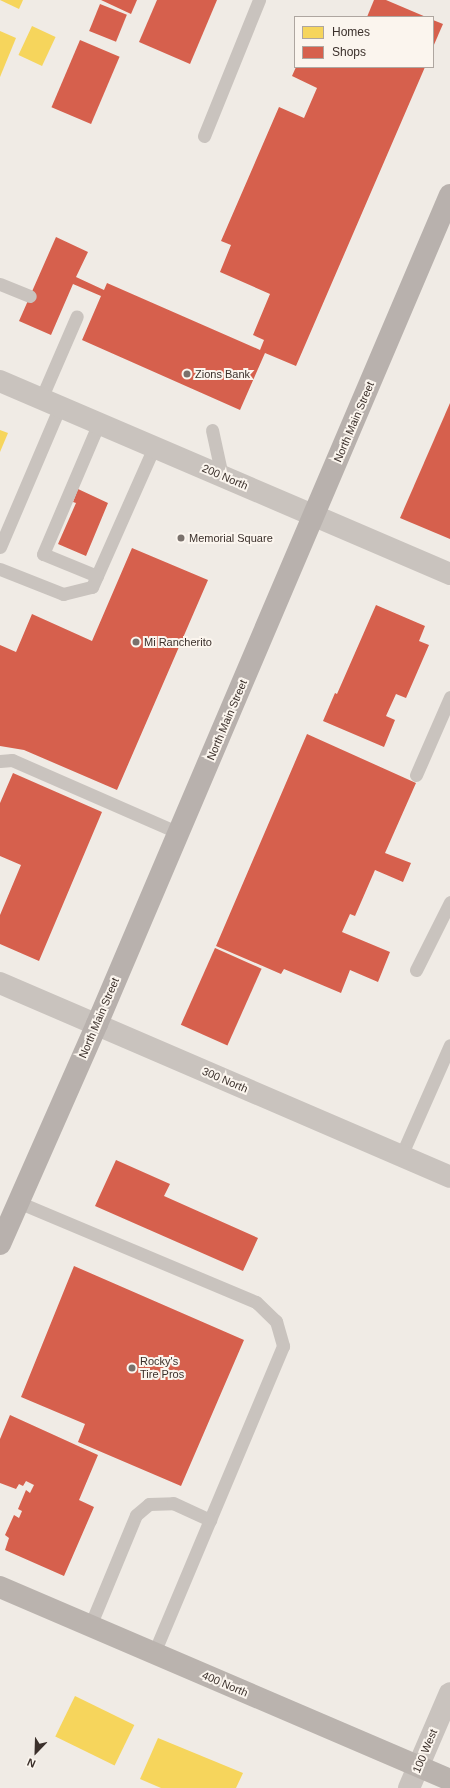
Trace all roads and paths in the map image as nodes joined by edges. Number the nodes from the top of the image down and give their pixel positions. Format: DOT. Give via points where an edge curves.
graph roads {
  1 [pos="259,0"];
  2 [pos="204,136"];
  3 [pos="450,195"];
  4 [pos="0,284"];
  5 [pos="30,296"];
  6 [pos="76,316"];
  7 [pos="0,381"];
  8 [pos="50,402"];
  9 [pos="99,423"];
  10 [pos="212,430"];
  11 [pos="154,447"];
  12 [pos="222,476"];
  13 [pos="315,516"];
  14 [pos="0,547"];
  15 [pos="0,569"];
  16 [pos="450,574"];
  17 [pos="97,576"];
  18 [pos="450,697"];
  19 [pos="0,761"];
  20 [pos="416,775"];
  21 [pos="179,833"];
  22 [pos="450,902"];
  23 [pos="416,970"];
  24 [pos="0,983"];
  25 [pos="97,1024"];
  26 [pos="450,1044"];
  27 [pos="401,1156"];
  28 [pos="450,1177"];
  29 [pos="18,1202"];
  30 [pos="0,1244"];
  31 [pos="210,1520"];
  32 [pos="0,1587"];
  33 [pos="90,1626"];
  34 [pos="154,1653"];
  35 [pos="450,1693"];
  36 [pos="418,1767"];
  37 [pos="450,1780"];
  38 [pos="410,1788"];
  1 -- 2 [label="lane"];
  3 -- 13 [label="main road, North Main Street"];
  4 -- 5 [label="lane"];
  6 -- 8 [label="lane"];
  7 -- 8 [label="street, 200 North"];
  8 -- 9 [label="street, 200 North"];
  8 -- 14 [label="lane"];
  9 -- 11 [label="street, 200 North"];
  9 -- 17 [label="lane" via="43,554"];
  10 -- 12 [label="lane"];
  11 -- 12 [label="street, 200 North"];
  11 -- 17 [label="lane"];
  12 -- 13 [label="street, 200 North"];
  13 -- 16 [label="street, 200 North"];
  13 -- 21 [label="main road, North Main Street"];
  15 -- 17 [label="lane" via="63,594 92,587"];
  18 -- 20 [label="lane"];
  19 -- 21 [label="lane" via="12,760"];
  21 -- 25 [label="main road, North Main Street"];
  22 -- 23 [label="lane"];
  24 -- 25 [label="street, 300 North"];
  25 -- 27 [label="street, 300 North"];
  25 -- 29 [label="main road, North Main Street"];
  26 -- 27 [label="lane"];
  27 -- 28 [label="street, 300 North"];
  29 -- 30 [label="main road, North Main Street"];
  29 -- 31 [label="lane" via="256,1302 276,1322 283,1346"];
  31 -- 33 [label="lane" via="173,1503 149,1504 136,1515"];
  31 -- 34 [label="lane"];
  32 -- 33 [label="main road, 400 North"];
  33 -- 34 [label="main road, 400 North"];
  34 -- 36 [label="main road, 400 North"];
  35 -- 36 [label="street, 100 West"];
  36 -- 37 [label="main road, 400 North"];
  36 -- 38 [label="street, 100 West"];
}
